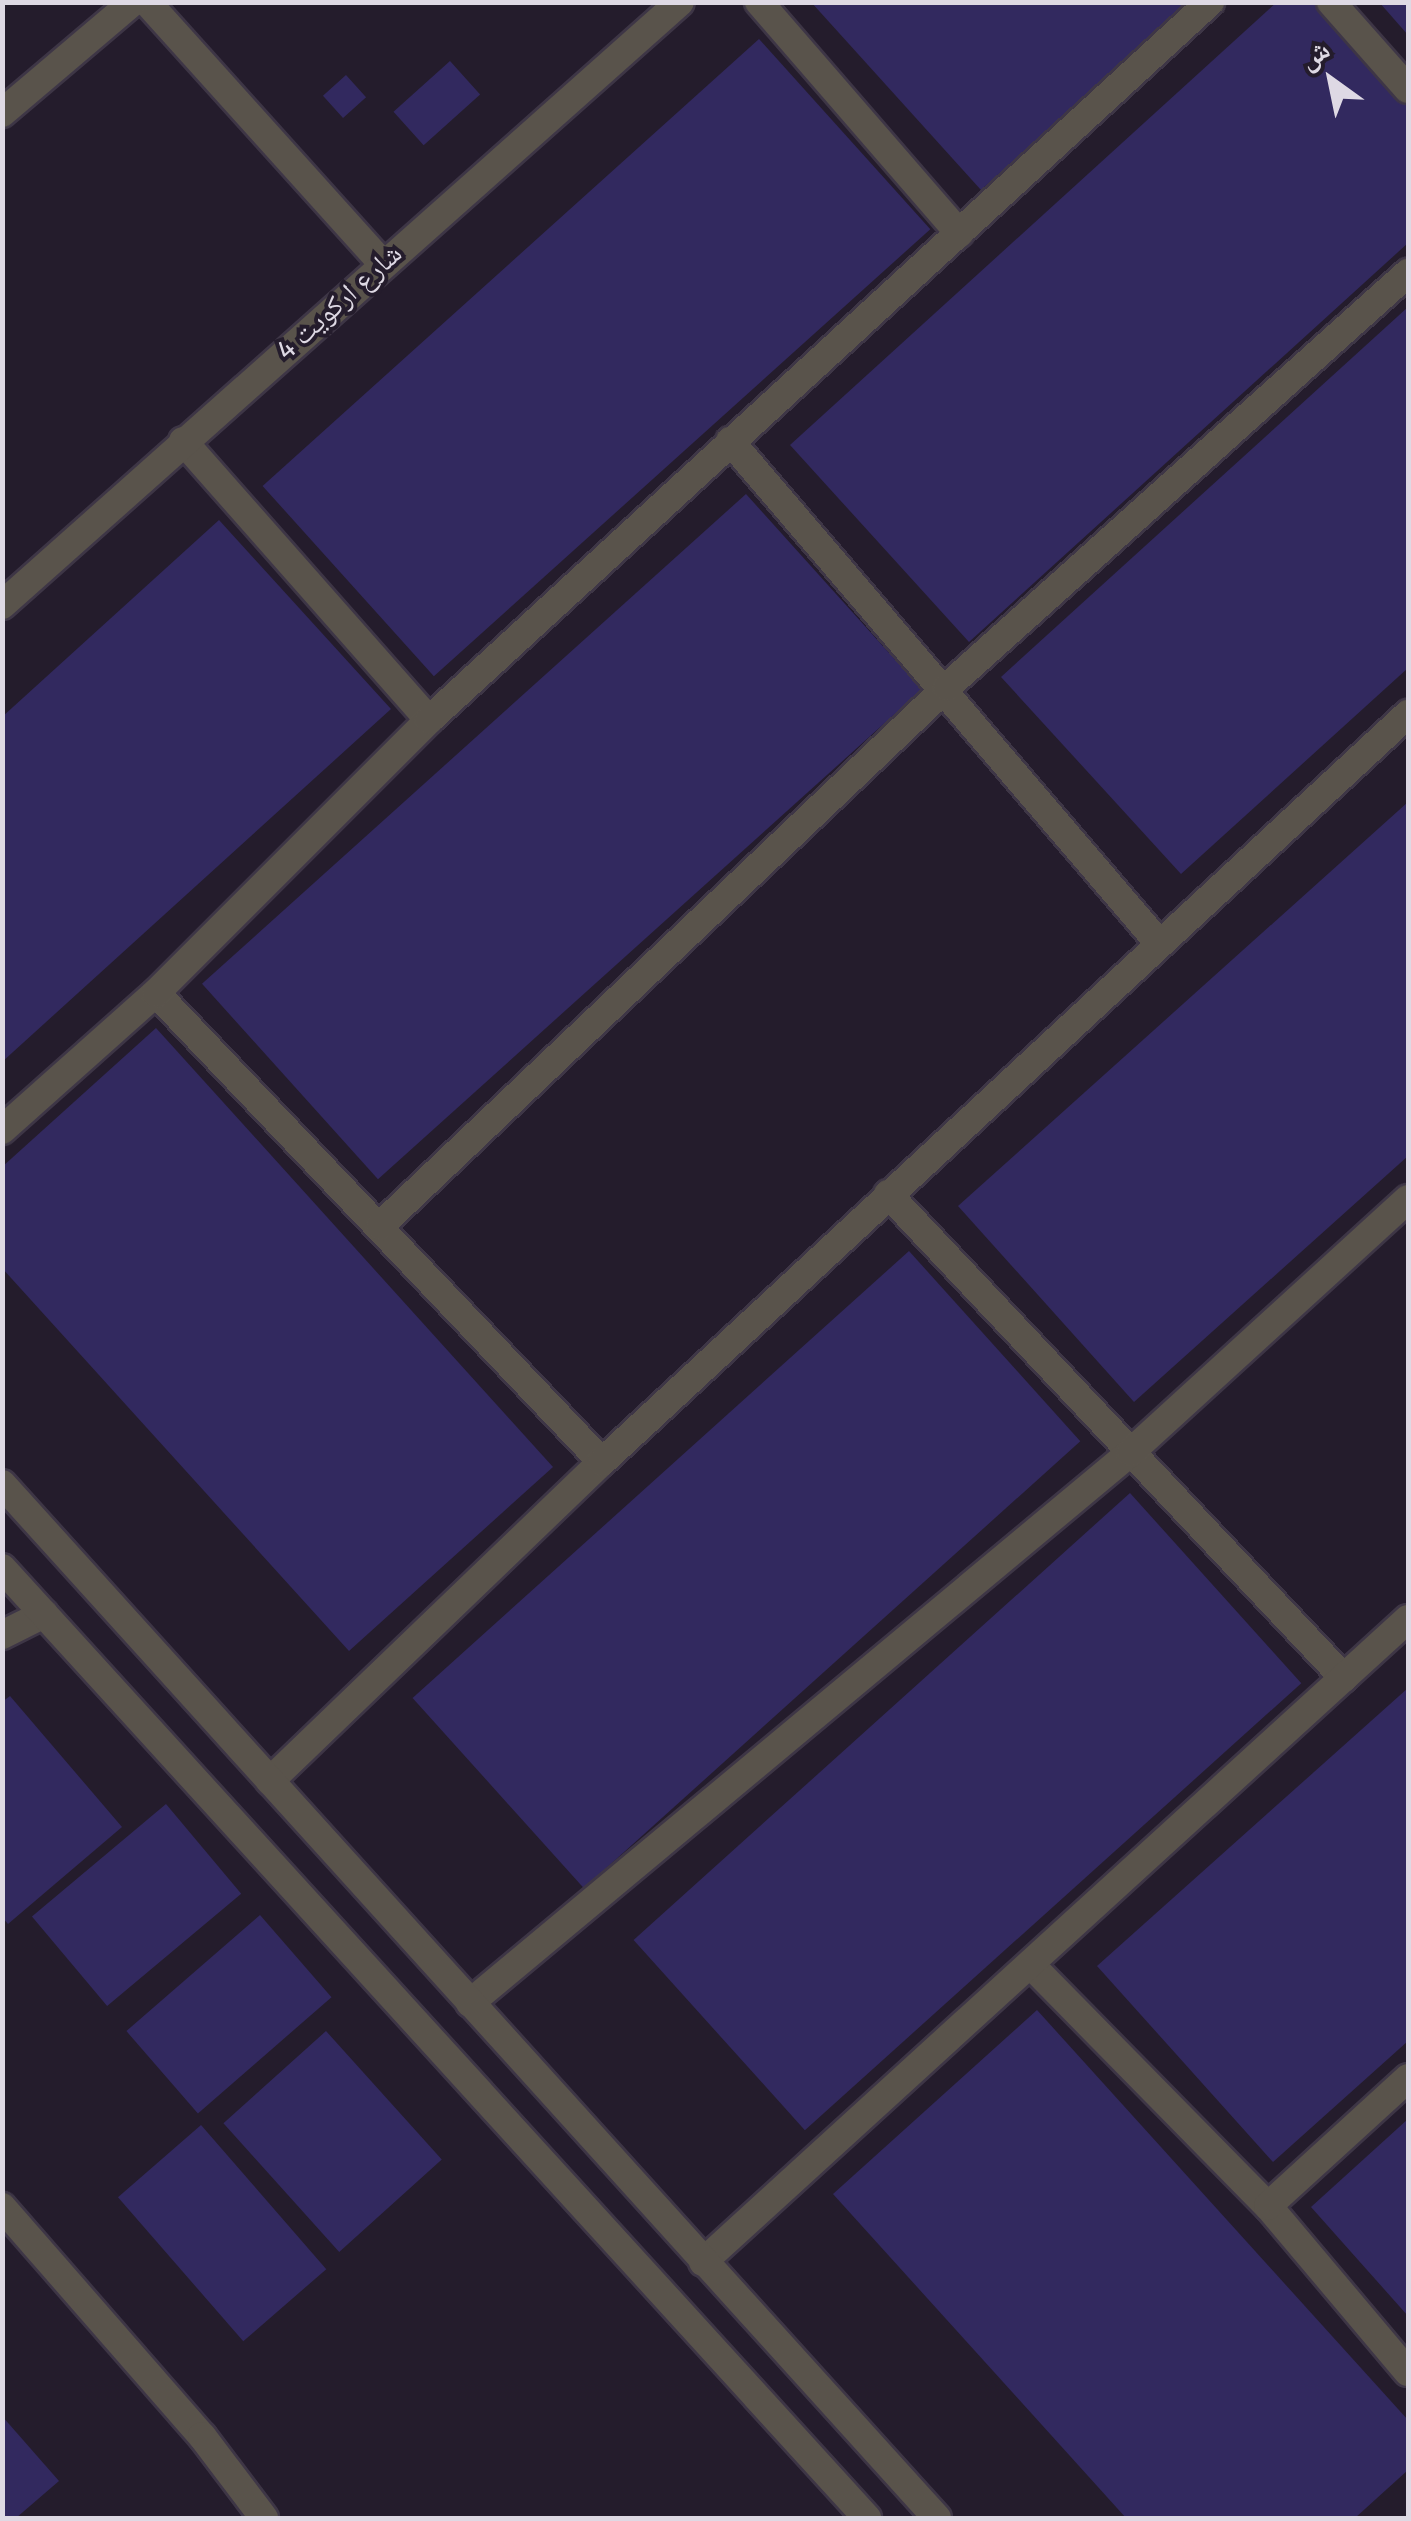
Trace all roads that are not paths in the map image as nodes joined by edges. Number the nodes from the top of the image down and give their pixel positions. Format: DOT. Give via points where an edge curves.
graph roads {
  1 [pos="133,2"];
  2 [pos="147,2"];
  3 [pos="759,2"];
  4 [pos="1210,2"];
  5 [pos="1331,2"];
  6 [pos="665,7"];
  7 [pos="1408,89"];
  8 [pos="2,113"];
  9 [pos="960,233"];
  10 [pos="382,263"];
  11 [pos="1408,273"];
  12 [pos="730,440"];
  13 [pos="184,441"];
  14 [pos="2,605"];
  15 [pos="947,687"];
  16 [pos="1408,714"];
  17 [pos="429,720"];
  18 [pos="1158,942"];
  19 [pos="156,993"];
  20 [pos="2,1130"];
  21 [pos="888,1194"];
  22 [pos="1408,1199"];
  23 [pos="380,1226"];
  24 [pos="1130,1452"];
  25 [pos="602,1462"];
  26 [pos="2,1484"];
  27 [pos="2,1568"];
  28 [pos="44,1614"];
  29 [pos="1408,1620"];
  30 [pos="2,1635"];
  31 [pos="1344,1678"];
  32 [pos="270,1781"];
  33 [pos="1031,1965"];
  34 [pos="470,2003"];
  35 [pos="1408,2078"];
  36 [pos="1268,2206"];
  37 [pos="2,2207"];
  38 [pos="703,2262"];
  39 [pos="1408,2372"];
  40 [pos="264,2518"];
  41 [pos="867,2518"];
  42 [pos="937,2518"];
  1 -- 8 [label="street"];
  2 -- 10 [label="street"];
  3 -- 9 [label="street"];
  4 -- 9 [label="street"];
  5 -- 7 [label="street"];
  6 -- 10 [label="street, شارع اركويت 4"];
  9 -- 12 [label="street"];
  10 -- 13 [label="street, شارع اركويت 4"];
  11 -- 15 [label="street"];
  12 -- 15 [label="street"];
  12 -- 17 [label="street"];
  13 -- 14 [label="street, شارع اركويت 4"];
  13 -- 17 [label="street"];
  15 -- 18 [label="street"];
  15 -- 23 [label="street"];
  16 -- 18 [label="street"];
  17 -- 19 [label="street"];
  18 -- 21 [label="street"];
  19 -- 20 [label="street"];
  19 -- 23 [label="street"];
  21 -- 24 [label="street"];
  21 -- 25 [label="street"];
  22 -- 24 [label="street"];
  23 -- 25 [label="street"];
  24 -- 31 [label="street"];
  24 -- 34 [label="street"];
  25 -- 32 [label="street"];
  26 -- 32 [label="street"];
  27 -- 28 [label="street"];
  28 -- 30 [label="street"];
  28 -- 41 [label="street"];
  29 -- 31 [label="street"];
  31 -- 33 [label="street"];
  32 -- 34 [label="street"];
  33 -- 36 [label="street"];
  33 -- 38 [label="street"];
  34 -- 38 [label="street"];
  35 -- 36 [label="street"];
  36 -- 39 [label="street"];
  37 -- 40 [label="street" via="202,2436"];
  38 -- 42 [label="street"];
}
